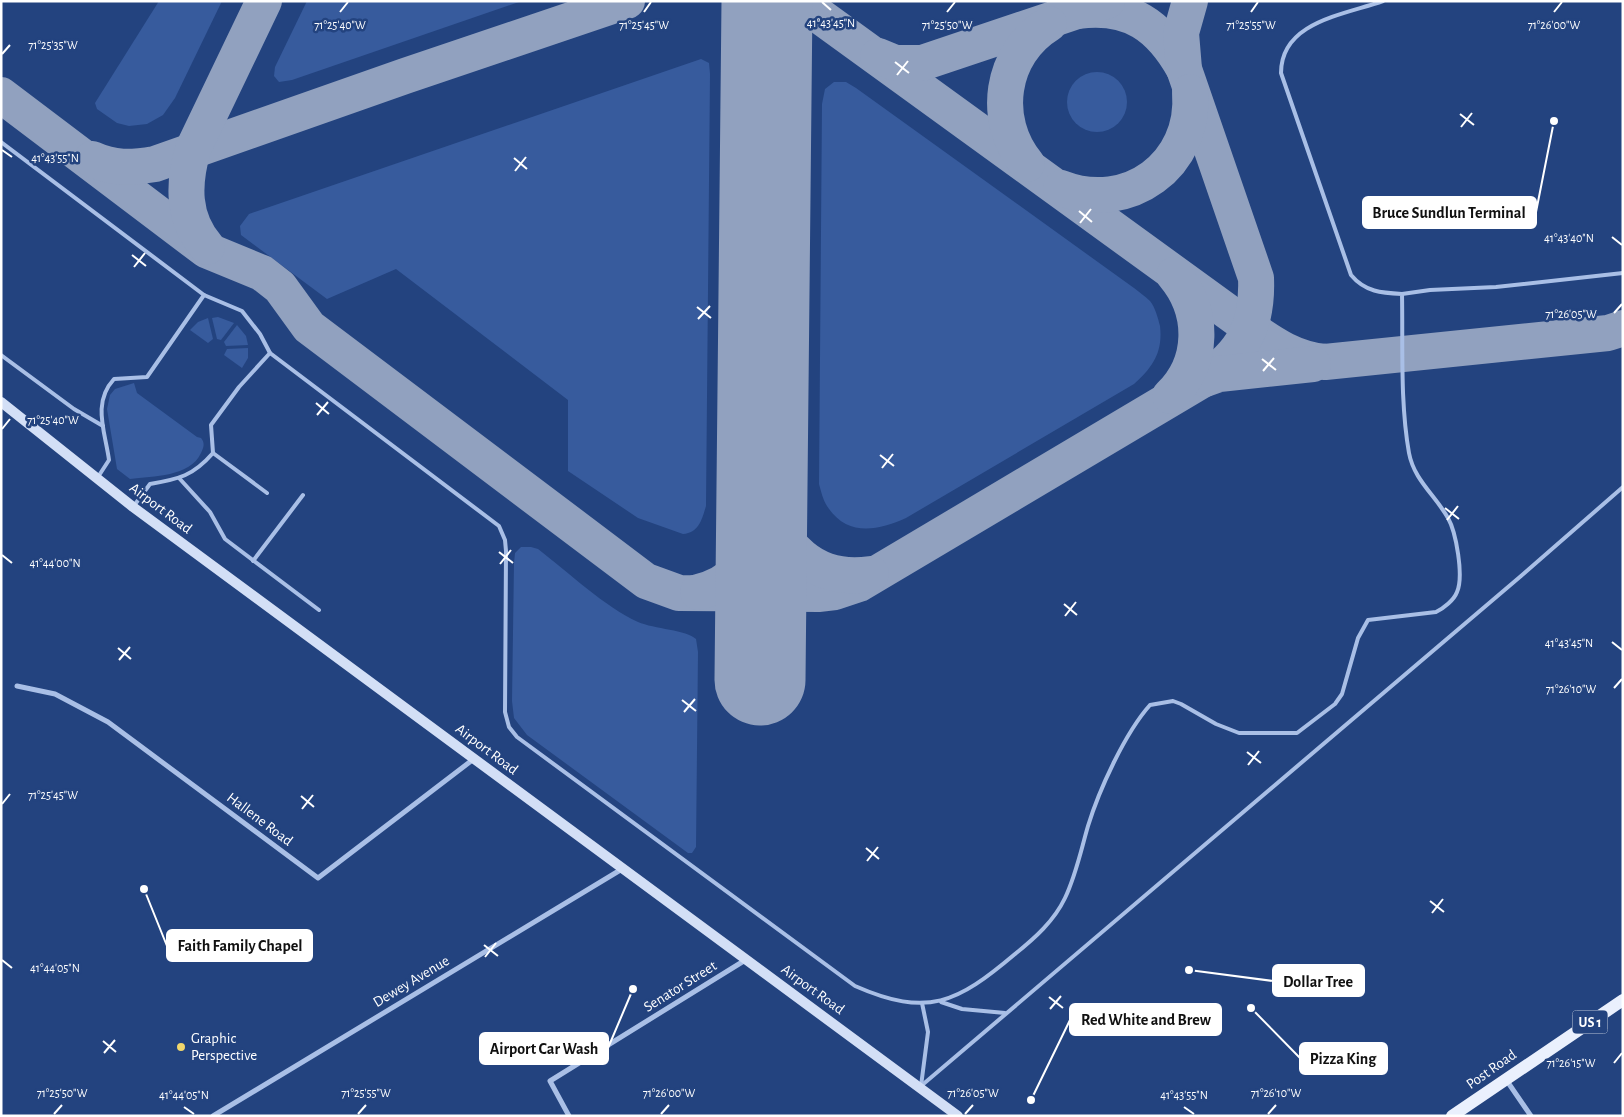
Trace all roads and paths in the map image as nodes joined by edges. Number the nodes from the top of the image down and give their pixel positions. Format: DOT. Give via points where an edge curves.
graph roads {
  1 [pos="1383,1"];
  2 [pos="1,142"];
  3 [pos="1623,273"];
  4 [pos="1402,294"];
  5 [pos="204,295"];
  6 [pos="270,353"];
  7 [pos="1,355"];
  8 [pos="1,402"];
  9 [pos="103,426"];
  10 [pos="213,453"];
  11 [pos="96,478"];
  12 [pos="179,478"];
  13 [pos="1623,486"];
  14 [pos="267,493"];
  15 [pos="303,495"];
  16 [pos="133,507"];
  17 [pos="253,561"];
  18 [pos="319,610"];
  19 [pos="17,686"];
  20 [pos="476,758"];
  21 [pos="622,868"];
  22 [pos="748,959"];
  23 [pos="1623,1000"];
  24 [pos="939,1002"];
  25 [pos="922,1003"];
  26 [pos="1007,1013"];
  27 [pos="1505,1078"];
  28 [pos="921,1086"];
  29 [pos="213,1116"];
  30 [pos="568,1116"];
  31 [pos="958,1116"];
  32 [pos="1452,1116"];
  33 [pos="1531,1116"];
  1 -- 4 [label="lane" via="1301,30 1285,49 1281,73 1351,275 1358,283 1381,294"];
  2 -- 5 [label="lane"];
  3 -- 4 [label="lane"];
  4 -- 24 [label="lane" via="1404,403 1410,456 1418,479 1448,518 1459,568 1459,585 1454,597 1436,612 1368,620 1358,638 1342,694 1335,704 1297,733 1239,733 1173,701 1150,705 1135,724 1102,789 1074,875 1052,919 983,980 955,997"];
  5 -- 6 [label="lane" via="242,311"];
  5 -- 9 [label="lane" via="148,377 114,379 104,389 101,402"];
  6 -- 10 [label="lane" via="211,425"];
  6 -- 25 [label="lane" via="499,526 506,551 505,712 509,727 517,737 855,986 878,996"];
  7 -- 9 [label="lane" via="74,409"];
  8 -- 11 [label="main road, Airport Road"];
  9 -- 11 [label="lane" via="108,460"];
  10 -- 12 [label="lane" via="195,472"];
  10 -- 14 [label="lane"];
  11 -- 16 [label="main road, Airport Road"];
  12 -- 16 [label="lane" via="150,484"];
  12 -- 17 [label="lane" via="210,512 225,539"];
  13 -- 26 [label="lane" via="1514,583"];
  15 -- 17 [label="lane"];
  16 -- 20 [label="main road, Airport Road"];
  17 -- 18 [label="lane"];
  19 -- 20 [label="street, Hallene Road" via="55,694 108,722 318,878"];
  20 -- 21 [label="main road, Airport Road"];
  21 -- 22 [label="main road, Airport Road"];
  21 -- 29 [label="street, Dewey Avenue"];
  22 -- 28 [label="main road, Airport Road"];
  22 -- 30 [label="street, Senator Street" via="550,1081"];
  23 -- 27 [label="main road, Post Road / US 1"];
  24 -- 25 [label="lane"];
  24 -- 26 [label="lane" via="962,1009"];
  25 -- 28 [label="lane" via="928,1032"];
  26 -- 28 [label="lane"];
  27 -- 32 [label="main road, Post Road / US 1"];
  27 -- 33 [label="street"];
  28 -- 31 [label="main road, Airport Road"];
}
